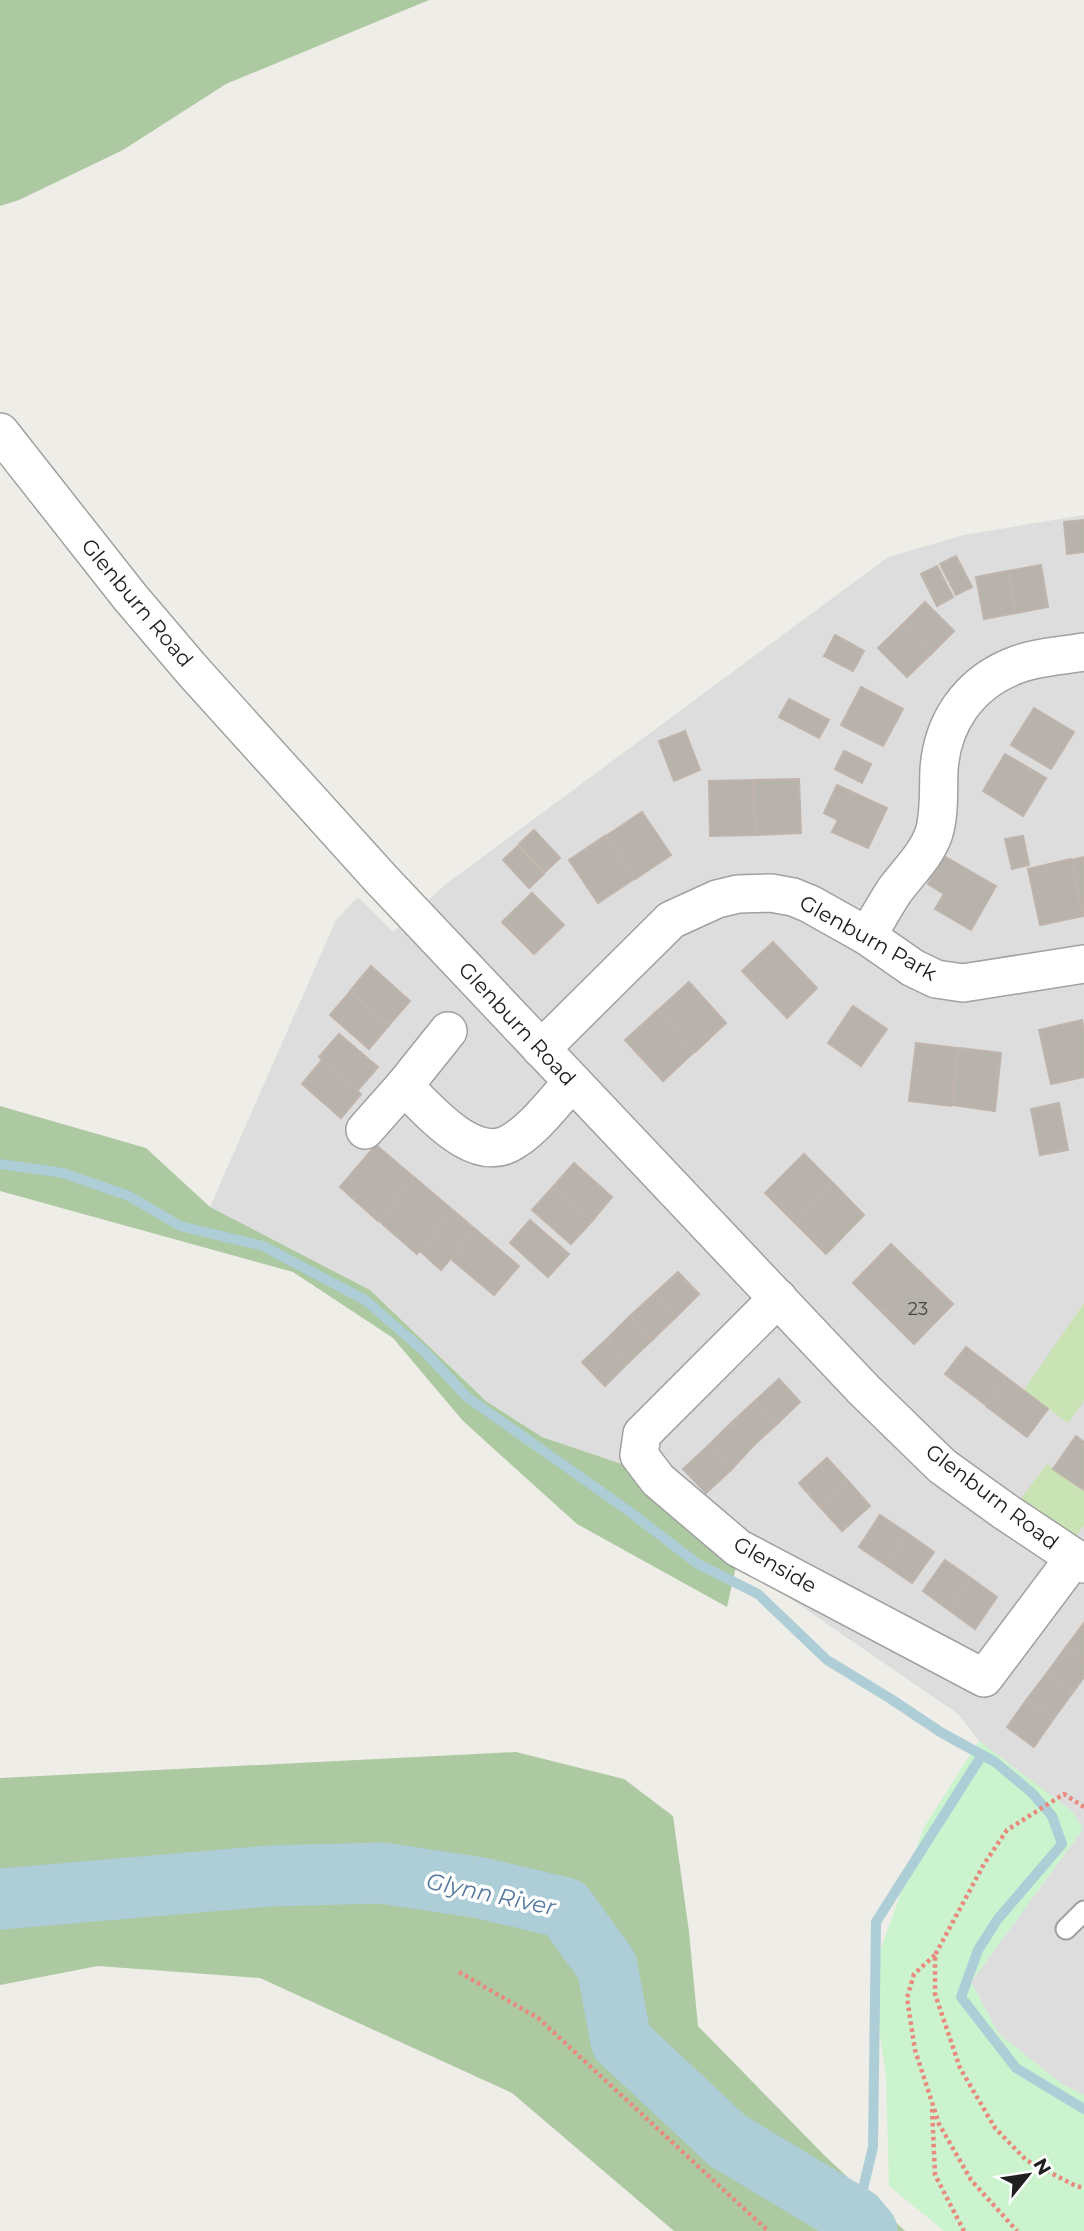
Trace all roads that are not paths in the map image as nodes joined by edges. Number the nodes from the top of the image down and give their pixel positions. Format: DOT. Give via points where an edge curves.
graph roads {
  1 [pos="0,432"];
  2 [pos="1084,652"];
  3 [pos="867,936"];
  4 [pos="1084,964"];
  5 [pos="448,1031"];
  6 [pos="541,1049"];
  7 [pos="572,1083"];
  8 [pos="404,1086"];
  9 [pos="365,1130"];
  10 [pos="778,1298"];
  11 [pos="1079,1561"];
  12 [pos="1084,1911"];
  13 [pos="1066,1929"];
  1 -- 6 [label="street, Glenburn Road" via="193,671"];
  2 -- 3 [label="street" via="1010,667 971,693 956,710 947,728 939,769 938,814 928,849"];
  3 -- 4 [label="street, Glenburn Park" via="913,968 936,979 964,983"];
  3 -- 6 [label="street, Glenburn Park" via="793,897 771,893 717,899 663,927"];
  5 -- 8 [label="street"];
  6 -- 7 [label="street, Glenburn Road"];
  7 -- 8 [label="street" via="517,1139 488,1149 466,1140"];
  7 -- 10 [label="street, Glenburn Road"];
  8 -- 9 [label="street"];
  10 -- 11 [label="street, Glenburn Road" via="942,1465"];
  10 -- 11 [label="street, Glenside" via="642,1434 639,1455 658,1480 738,1548 985,1678"];
  12 -- 13 [label="lane"];
}
